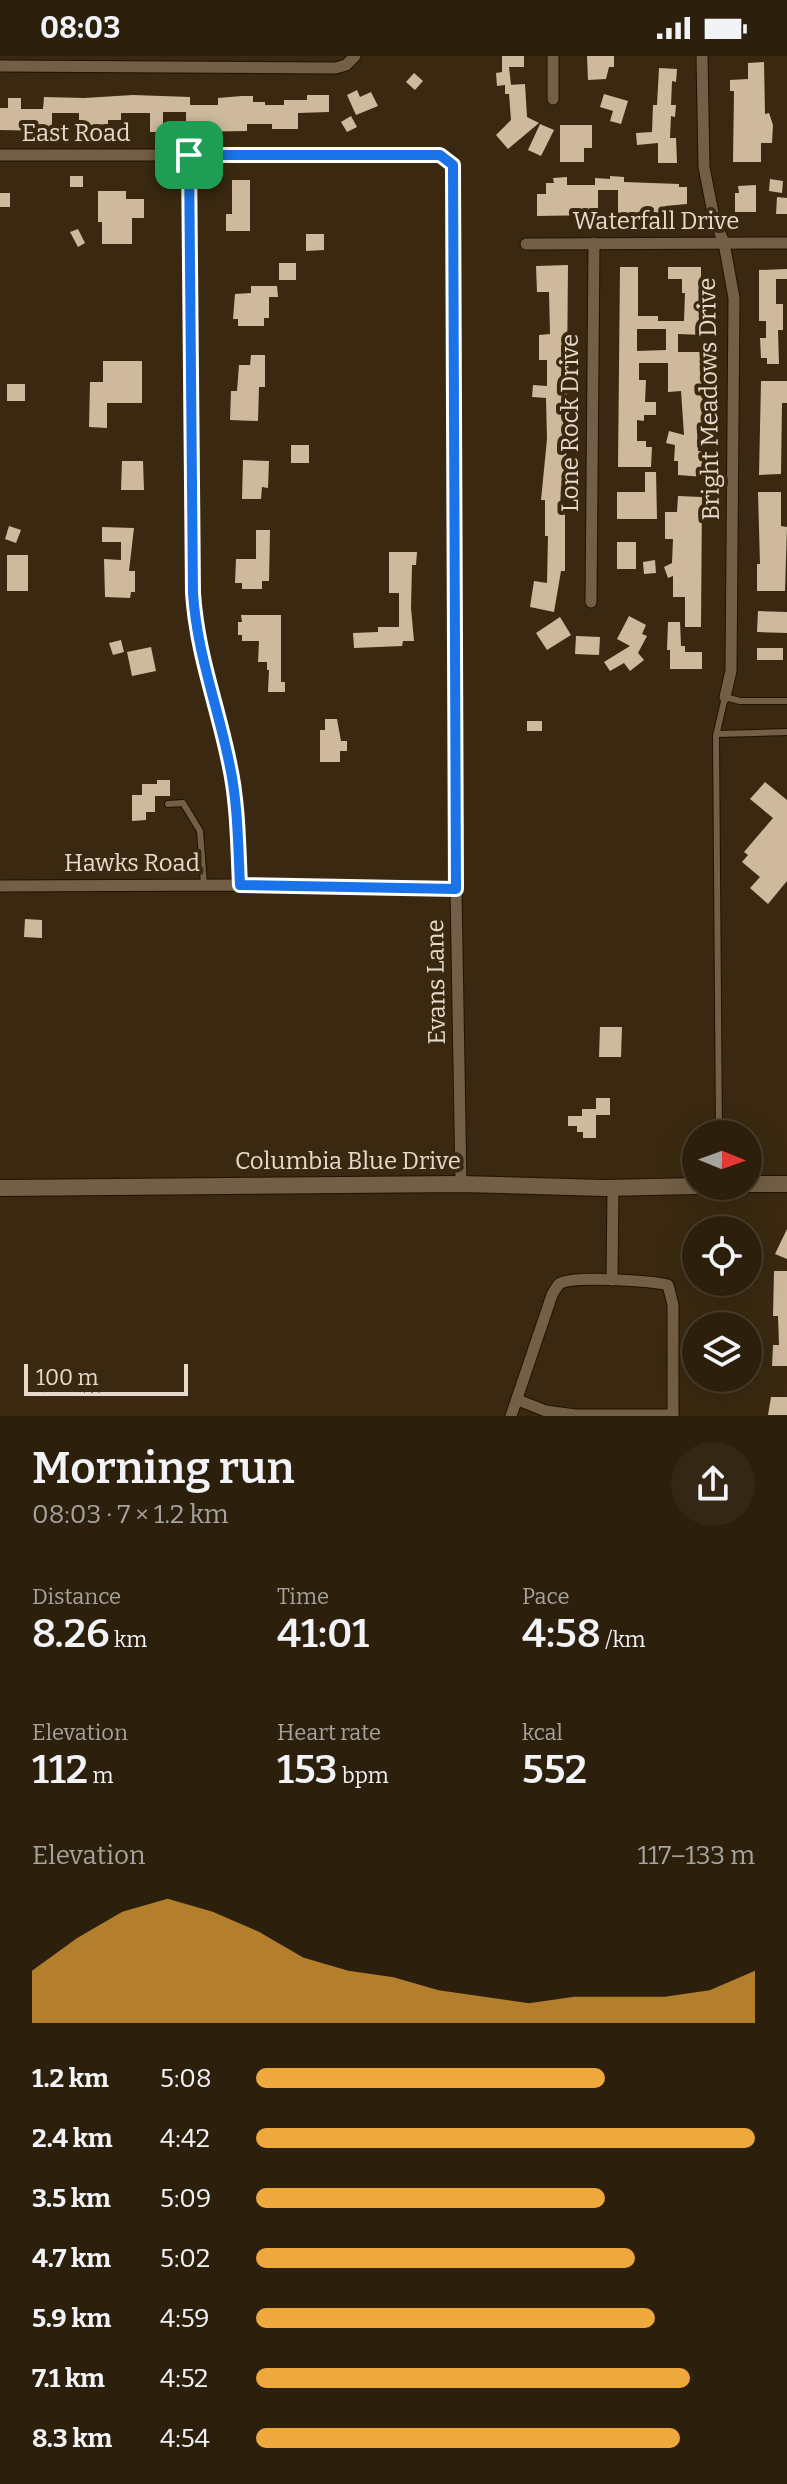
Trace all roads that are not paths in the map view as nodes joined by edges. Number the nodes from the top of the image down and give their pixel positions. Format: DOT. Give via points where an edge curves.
graph roads {
  1 [pos="355,56"];
  2 [pos="553,56"];
  3 [pos="702,56"];
  4 [pos="0,59"];
  5 [pos="170,61"];
  6 [pos="0,66"];
  7 [pos="14,66"];
  8 [pos="553,99"];
  9 [pos="0,155"];
  10 [pos="189,155"];
  11 [pos="440,155"];
  12 [pos="594,243"];
  13 [pos="724,243"];
  14 [pos="787,243"];
  15 [pos="526,244"];
  16 [pos="591,602"];
  17 [pos="725,697"];
  18 [pos="787,701"];
  19 [pos="787,732"];
  20 [pos="717,734"];
  21 [pos="168,804"];
  22 [pos="204,885"];
  23 [pos="240,885"];
  24 [pos="0,886"];
  25 [pos="456,889"];
  26 [pos="719,1120"];
  27 [pos="461,1184"];
  28 [pos="762,1184"];
  29 [pos="787,1184"];
  30 [pos="682,1186"];
  31 [pos="0,1188"];
  32 [pos="613,1188"];
  33 [pos="612,1280"];
  34 [pos="518,1400"];
  35 [pos="511,1416"];
  36 [pos="673,1416"];
  1 -- 5 [label="street" via="336,68"];
  2 -- 8 [label="street"];
  3 -- 13 [label="street, Bright Meadows Drive" via="704,167"];
  4 -- 7 [label="street"];
  5 -- 7 [label="street"];
  6 -- 7 [label="street"];
  9 -- 10 [label="street, East Road"];
  10 -- 11 [label="street, East Road"];
  10 -- 23 [label="street" via="195,626 236,794"];
  11 -- 25 [label="street, Evans Lane" via="453,165"];
  12 -- 13 [label="street, Waterfall Drive"];
  12 -- 15 [label="street, Waterfall Drive"];
  12 -- 16 [label="street, Lone Rock Drive"];
  13 -- 14 [label="street, Waterfall Drive"];
  13 -- 17 [label="street, Bright Meadows Drive" via="734,298 731,671"];
  17 -- 18 [label="lane"];
  17 -- 20 [label="lane"];
  19 -- 20 [label="lane"];
  20 -- 26 [label="lane"];
  21 -- 22 [label="lane" via="183,803 200,831"];
  22 -- 23 [label="street, Hawks Road"];
  22 -- 24 [label="street, Hawks Road"];
  23 -- 25 [label="street, Hawks Road"];
  25 -- 27 [label="street, Evans Lane"];
  27 -- 31 [label="street, Columbia Blue Drive"];
  27 -- 32 [label="street, Columbia Blue Drive"];
  28 -- 29 [label="street"];
  30 -- 32 [label="street, Columbia Blue Drive"];
  32 -- 33 [label="street"];
  33 -- 34 [label="street" via="558,1284"];
  33 -- 36 [label="street" via="668,1285 673,1305"];
  34 -- 35 [label="street"];
  34 -- 36 [label="street" via="575,1415"];
}
